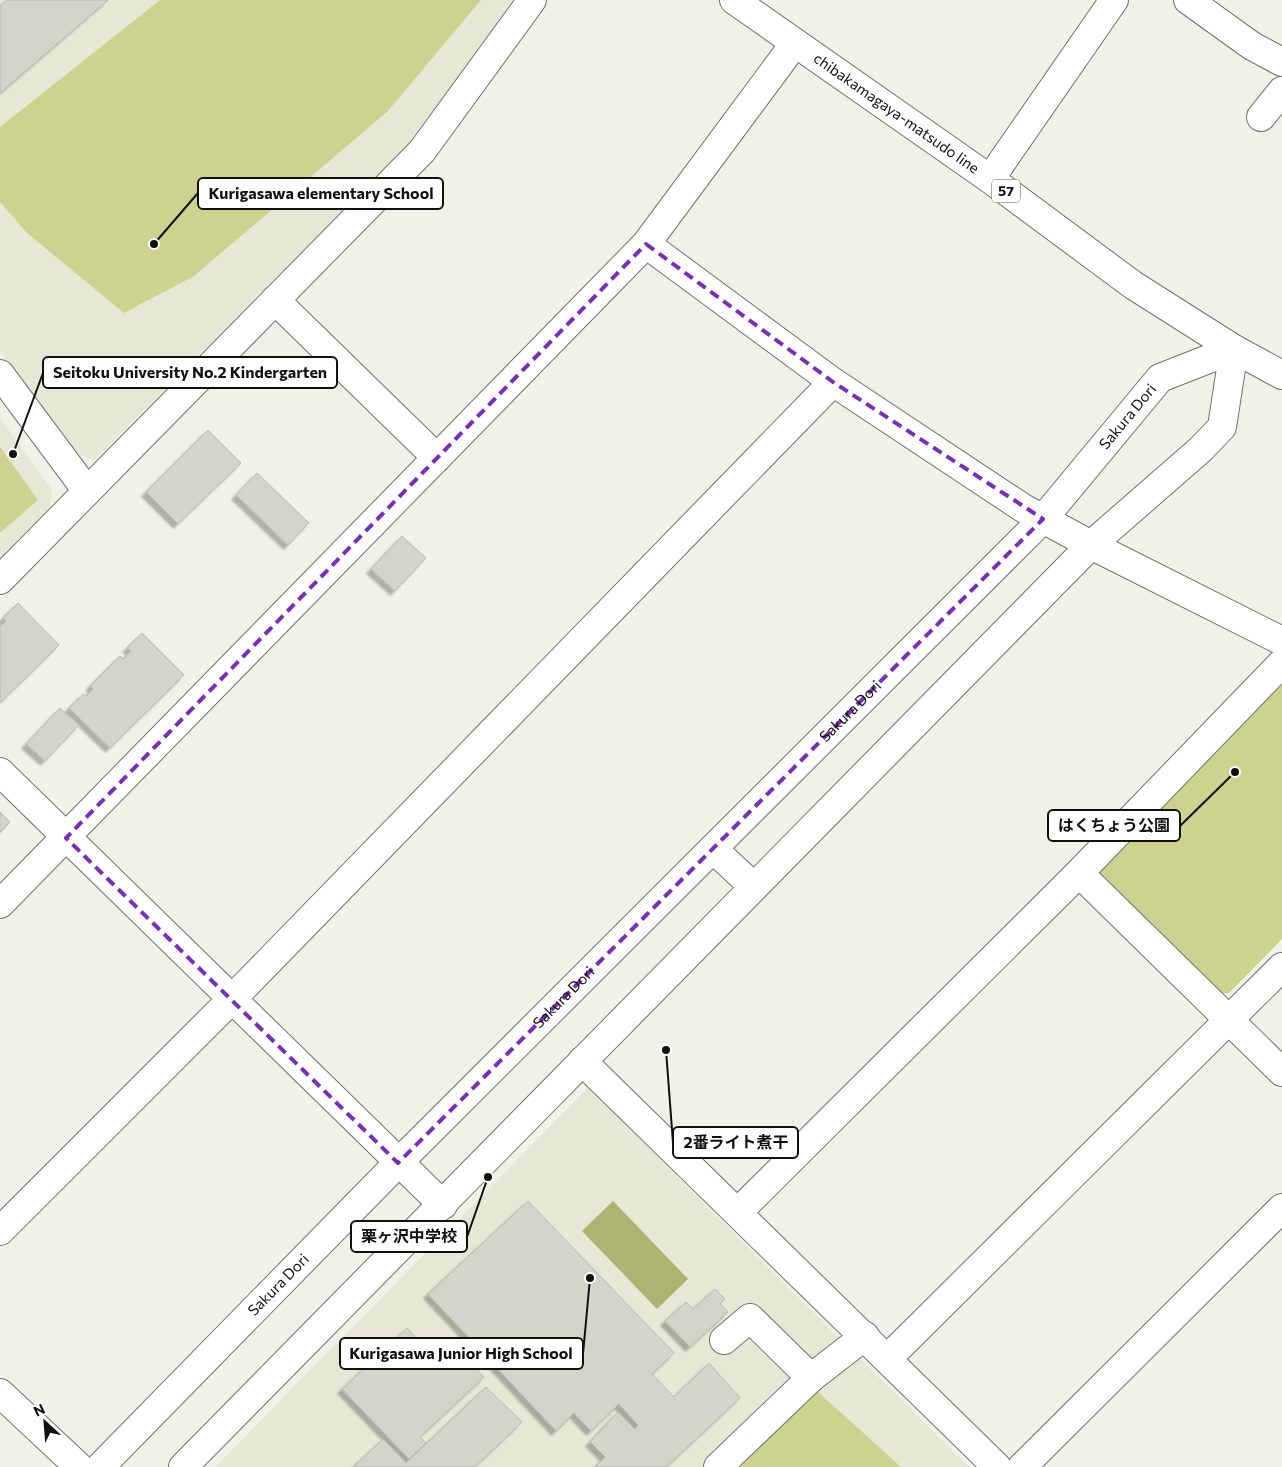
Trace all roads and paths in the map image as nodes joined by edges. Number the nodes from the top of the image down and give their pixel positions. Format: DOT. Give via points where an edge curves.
graph roads {
  1 [pos="532,0"];
  2 [pos="734,0"];
  3 [pos="1114,0"];
  4 [pos="1188,0"];
  5 [pos="795,43"];
  6 [pos="1282,62"];
  7 [pos="1282,91"];
  8 [pos="1261,117"];
  9 [pos="990,179"];
  10 [pos="646,244"];
  11 [pos="275,300"];
  12 [pos="1234,349"];
  13 [pos="0,374"];
  14 [pos="1282,375"];
  15 [pos="833,382"];
  16 [pos="437,458"];
  17 [pos="87,491"];
  18 [pos="1043,519"];
  19 [pos="1091,545"];
  20 [pos="0,580"];
  21 [pos="1282,641"];
  22 [pos="1282,663"];
  23 [pos="0,772"];
  24 [pos="66,838"];
  25 [pos="713,849"];
  26 [pos="1079,873"];
  27 [pos="754,887"];
  28 [pos="0,904"];
  29 [pos="1282,968"];
  30 [pos="231,1000"];
  31 [pos="1229,1020"];
  32 [pos="582,1061"];
  33 [pos="1282,1072"];
  34 [pos="398,1162"];
  35 [pos="443,1205"];
  36 [pos="1282,1208"];
  37 [pos="738,1212"];
  38 [pos="0,1231"];
  39 [pos="865,1336"];
  40 [pos="724,1340"];
  41 [pos="888,1358"];
  42 [pos="812,1378"];
  43 [pos="0,1393"];
  44 [pos="79,1467"];
  45 [pos="100,1467"];
  46 [pos="183,1467"];
  47 [pos="718,1467"];
  48 [pos="997,1467"];
  49 [pos="1022,1467"];
  1 -- 11 [label="street" via="422,151"];
  2 -- 5 [label="street, chibakamagaya-matsudo line / 57"];
  3 -- 9 [label="street"];
  4 -- 6 [label="street" via="1252,46"];
  5 -- 9 [label="street, chibakamagaya-matsudo line / 57"];
  5 -- 10 [label="street"];
  7 -- 8 [label="street"];
  9 -- 12 [label="street, chibakamagaya-matsudo line / 57" via="1133,285"];
  10 -- 15 [label="street"];
  10 -- 16 [label="street"];
  11 -- 16 [label="street"];
  11 -- 17 [label="street"];
  12 -- 14 [label="street, chibakamagaya-matsudo line / 57"];
  12 -- 18 [label="street, Sakura Dori" via="1160,378"];
  12 -- 19 [label="street" via="1222,427"];
  13 -- 17 [label="street"];
  15 -- 18 [label="street"];
  15 -- 30 [label="street"];
  16 -- 24 [label="street"];
  17 -- 20 [label="street"];
  18 -- 19 [label="street"];
  18 -- 25 [label="street, Sakura Dori"];
  19 -- 21 [label="street"];
  19 -- 27 [label="street"];
  22 -- 26 [label="street"];
  23 -- 24 [label="street"];
  24 -- 28 [label="street"];
  24 -- 30 [label="street"];
  25 -- 27 [label="street"];
  25 -- 34 [label="street, Sakura Dori"];
  26 -- 31 [label="street"];
  26 -- 37 [label="street"];
  27 -- 32 [label="street"];
  29 -- 31 [label="street"];
  30 -- 34 [label="street"];
  30 -- 38 [label="street"];
  31 -- 33 [label="street"];
  31 -- 41 [label="street"];
  32 -- 35 [label="street"];
  32 -- 37 [label="street"];
  34 -- 35 [label="street"];
  34 -- 45 [label="street, Sakura Dori"];
  35 -- 46 [label="street"];
  36 -- 49 [label="street"];
  37 -- 39 [label="street"];
  39 -- 41 [label="street"];
  39 -- 42 [label="street"];
  40 -- 42 [label="street" via="750,1318"];
  41 -- 48 [label="street"];
  42 -- 47 [label="street"];
  43 -- 44 [label="street"];
}
